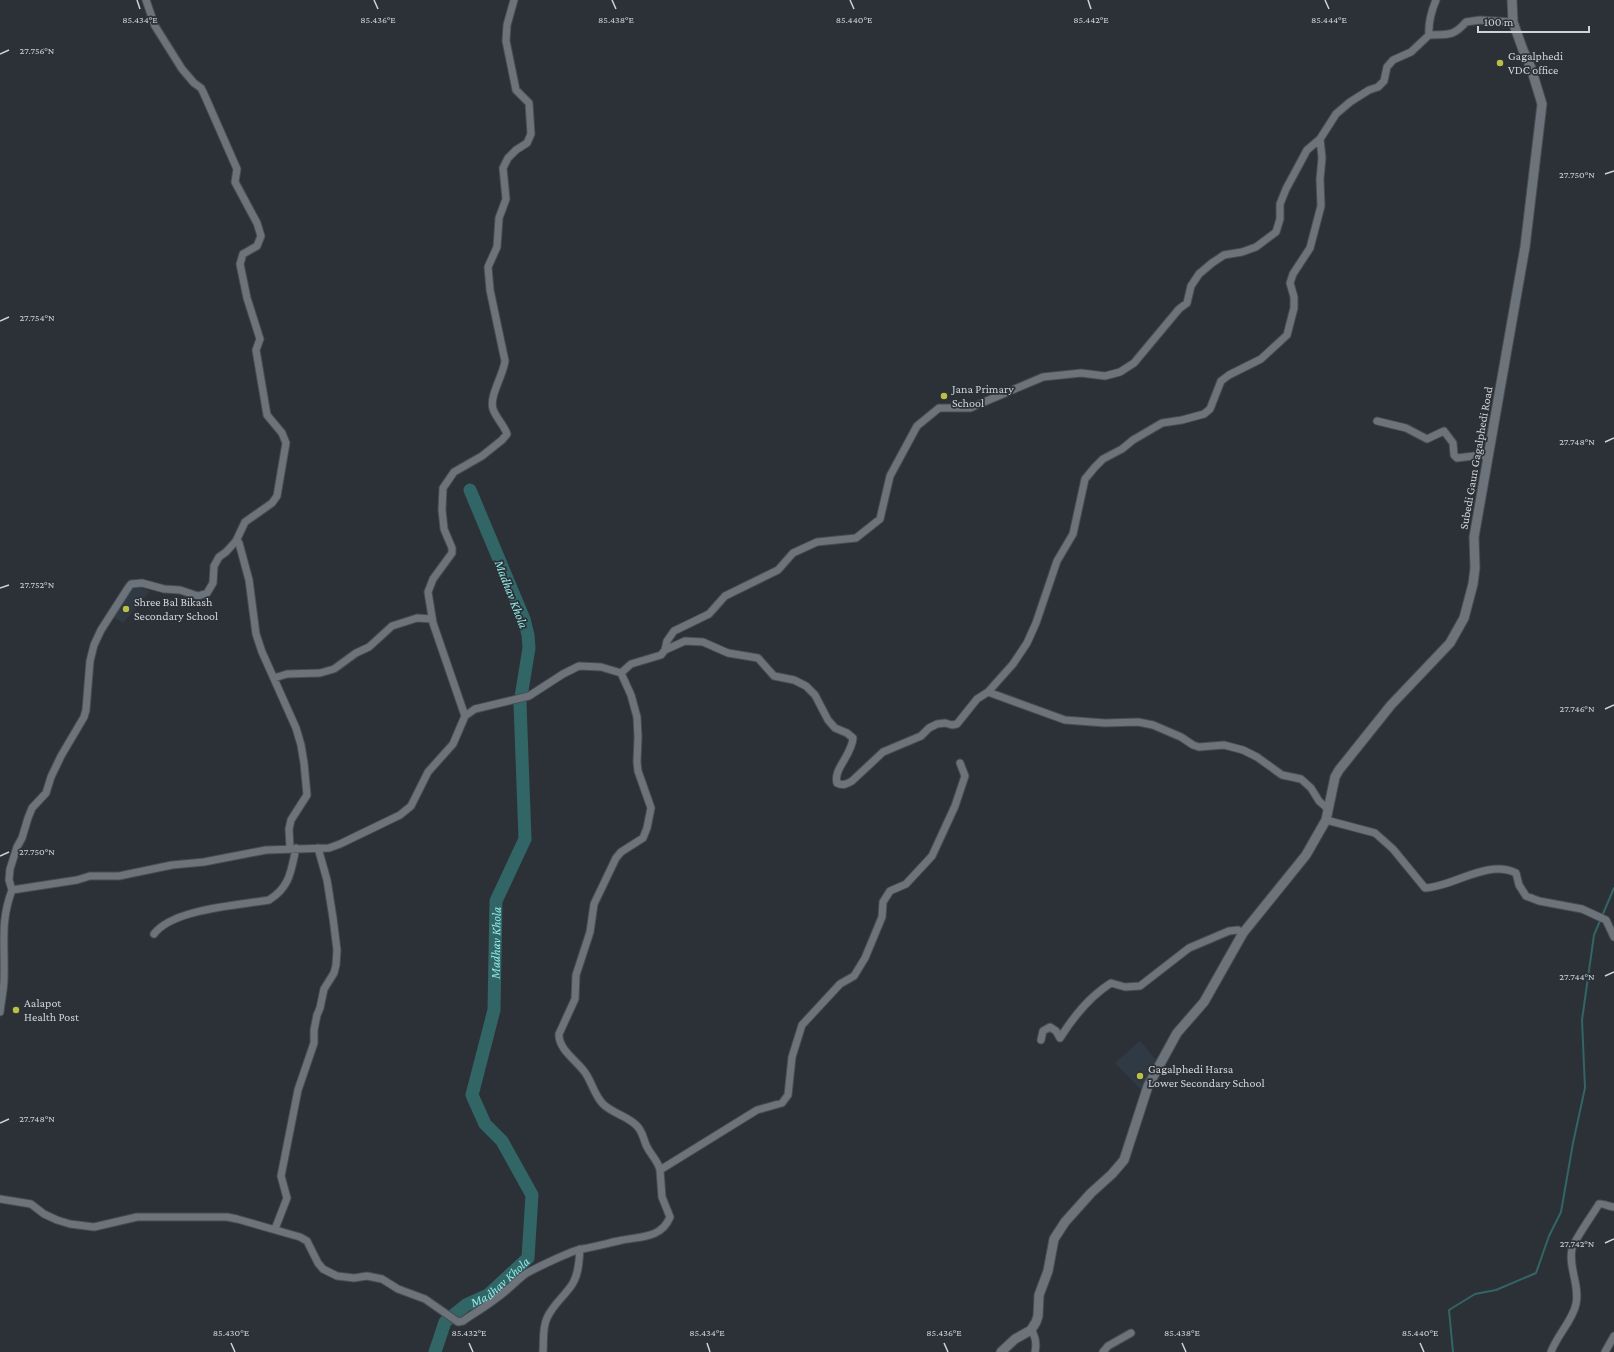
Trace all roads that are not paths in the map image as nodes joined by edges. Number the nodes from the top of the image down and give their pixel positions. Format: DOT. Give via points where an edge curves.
graph roads {
  1 [pos="146,0"];
  2 [pos="514,0"];
  3 [pos="1436,0"];
  4 [pos="1512,0"];
  5 [pos="1513,22"];
  6 [pos="1429,34"];
  7 [pos="1320,140"];
  8 [pos="1377,421"];
  9 [pos="1488,457"];
  10 [pos="236,541"];
  11 [pos="432,619"];
  12 [pos="665,650"];
  13 [pos="621,673"];
  14 [pos="274,678"];
  15 [pos="988,692"];
  16 [pos="465,716"];
  17 [pos="960,764"];
  18 [pos="1328,809"];
  19 [pos="1326,820"];
  20 [pos="293,848"];
  21 [pos="318,848"];
  22 [pos="12,890"];
  23 [pos="3,901"];
  24 [pos="1243,933"];
  25 [pos="154,934"];
  26 [pos="1614,937"];
  27 [pos="0,1012"];
  28 [pos="1040,1040"];
  29 [pos="660,1170"];
  30 [pos="0,1199"];
  31 [pos="1614,1207"];
  32 [pos="275,1230"];
  33 [pos="580,1249"];
  34 [pos="1031,1330"];
  35 [pos="1131,1333"];
  36 [pos="1614,1336"];
  37 [pos="543,1352"];
  38 [pos="1001,1352"];
  39 [pos="1035,1352"];
  40 [pos="1103,1352"];
  41 [pos="1551,1352"];
  42 [pos="1605,1352"];
  1 -- 10 [label="street" via="155,26 182,69 204,94 237,169 235,182 257,223 261,236 257,246 242,254 240,264 260,339 256,350 267,416 282,433 286,443 277,496 272,503 245,522"];
  2 -- 11 [label="street" via="507,25 506,41 516,90 529,103 531,134 527,143 508,158 503,168 506,199 499,218 497,247 488,267 490,290 505,361 492,404 507,434 482,456 454,472 443,488 444,529 452,553 428,592"];
  3 -- 6 [label="street" via="1428,25"];
  4 -- 5 [label="street, Subedi Gaun Gagalphedi Road"];
  5 -- 6 [label="street" via="1471,20 1453,34"];
  5 -- 9 [label="street, Subedi Gaun Gagalphedi Road" via="1542,104 1525,246"];
  6 -- 7 [label="street" via="1411,52 1393,60 1387,67 1384,81 1378,87 1350,102 1336,114"];
  7 -- 12 [label="street" via="1307,150 1286,189 1280,204 1280,219 1276,232 1256,247 1224,255 1200,274 1191,286 1187,302 1134,363 1120,372 1105,376 1082,373 1043,377 970,408 939,408 917,426 890,476 880,519 856,538 817,542 793,553 778,570 725,596 709,614 674,631 667,641"];
  7 -- 15 [label="street" via="1321,206 1310,248 1290,283 1294,308 1287,335 1261,359 1221,381 1210,409 1204,414 1162,423 1103,459 1095,467 1085,479 1073,534 1057,561 1027,642 1013,664"];
  8 -- 9 [label="street" via="1406,428 1427,439 1444,431 1453,443 1454,455 1457,458"];
  9 -- 18 [label="street, Subedi Gaun Gagalphedi Road" via="1474,537 1475,568 1464,618 1450,643 1391,705 1339,770"];
  10 -- 14 [label="street" via="239,543 249,580 256,634"];
  10 -- 22 [label="street" via="216,561 213,583 207,593 198,596 180,590 136,583 131,584 115,607 101,630 90,661 84,717 61,756 46,793 32,808 22,838 16,847 10,869 9,880"];
  11 -- 14 [label="street" via="417,618 392,626 368,647 334,669 320,673 287,674"];
  11 -- 16 [label="street"];
  12 -- 13 [label="street" via="661,655 632,664"];
  12 -- 15 [label="street" via="685,641 703,642 728,653 758,658 774,676 794,680 806,686 815,695 835,728 853,738 850,752 837,774 837,783 840,785 852,781 883,752 921,736 929,728 937,724 957,724 977,699"];
  13 -- 16 [label="street" via="601,667 579,666 529,696 480,707"];
  13 -- 29 [label="street" via="637,717 638,771 651,808 643,838 616,858 594,904 590,932 576,975 575,999 559,1039 565,1050 585,1072 601,1102 637,1125 644,1135 647,1147 659,1163"];
  14 -- 20 [label="street" via="296,728 304,763 307,795 291,820 289,829"];
  15 -- 18 [label="street" via="1065,720 1138,722 1153,725 1199,747 1224,745 1243,750 1282,775 1301,779"];
  16 -- 21 [label="street" via="453,744 428,772 406,812 350,840 329,848"];
  17 -- 29 [label="street" via="965,776 955,806 932,856 906,884 890,890 865,958 854,976 840,984 802,1025 792,1057 788,1095 782,1103 757,1110"];
  18 -- 19 [label="street, Subedi Gaun Gagalphedi Road"];
  19 -- 24 [label="street, Subedi Gaun Gagalphedi Road" via="1306,855"];
  19 -- 26 [label="street" via="1375,833 1393,849 1425,888 1434,888 1472,873 1509,870 1516,873 1519,885 1526,896 1582,909 1606,920"];
  20 -- 21 [label="street"];
  20 -- 22 [label="street" via="172,865 119,876 90,876"];
  20 -- 25 [label="street" via="287,884 277,896 269,900 194,912 165,923 158,927"];
  21 -- 32 [label="street" via="327,880 333,918 336,965 324,989 314,1030 314,1043 298,1090 281,1176 287,1198"];
  22 -- 23 [label="street"];
  23 -- 27 [label="street" via="1,918 4,978"];
  24 -- 28 [label="street" via="1229,930 1189,948 1140,986 1125,987 1111,983 1098,991 1075,1015 1060,1038 1050,1027 1043,1031"];
  24 -- 34 [label="street, Subedi Gaun Gagalphedi Road" via="1204,1002 1176,1033 1152,1079 1124,1160 1070,1216 1054,1239 1048,1271 1039,1295 1038,1316"];
  29 -- 33 [label="street" via="662,1197 670,1217 660,1230 646,1237"];
  30 -- 32 [label="street" via="31,1204 57,1220 94,1227 137,1217 198,1217 237,1219"];
  31 -- 41 [label="street" via="1599,1204 1572,1249 1577,1286 1576,1304"];
  32 -- 33 [label="street" via="300,1236 307,1241 323,1269 337,1276 367,1276 382,1280 425,1299 458,1322 463,1322 499,1297 525,1274"];
  33 -- 37 [label="street" via="578,1272 573,1283 547,1318"];
  34 -- 38 [label="street" via="1015,1339"];
  34 -- 39 [label="street" via="1036,1341"];
  35 -- 40 [label="street" via="1108,1346"];
  36 -- 42 [label="street"];
}
